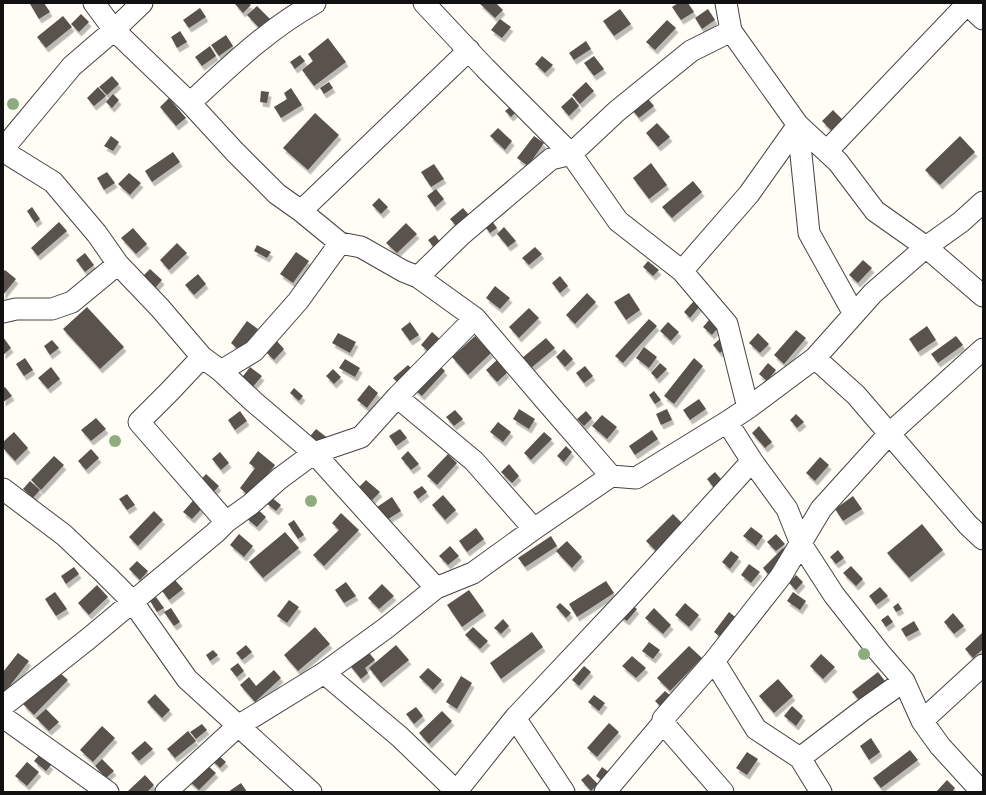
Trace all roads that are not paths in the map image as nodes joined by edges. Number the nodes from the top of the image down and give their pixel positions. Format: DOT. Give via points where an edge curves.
graph roads {
  1 [pos="94,3"];
  2 [pos="142,3"];
  3 [pos="315,3"];
  4 [pos="424,3"];
  5 [pos="726,3"];
  6 [pos="967,3"];
  7 [pos="983,19"];
  8 [pos="114,30"];
  9 [pos="731,31"];
  10 [pos="469,50"];
  11 [pos="190,103"];
  12 [pos="798,125"];
  13 [pos="3,150"];
  14 [pos="827,151"];
  15 [pos="571,154"];
  16 [pos="983,202"];
  17 [pos="301,211"];
  18 [pos="340,243"];
  19 [pos="926,247"];
  20 [pos="118,264"];
  21 [pos="682,271"];
  22 [pos="418,277"];
  23 [pos="983,296"];
  24 [pos="3,312"];
  25 [pos="854,314"];
  26 [pos="475,318"];
  27 [pos="983,349"];
  28 [pos="202,357"];
  29 [pos="815,358"];
  30 [pos="221,371"];
  31 [pos="397,397"];
  32 [pos="748,408"];
  33 [pos="727,422"];
  34 [pos="889,434"];
  35 [pos="314,453"];
  36 [pos="752,461"];
  37 [pos="611,476"];
  38 [pos="3,489"];
  39 [pos="226,522"];
  40 [pos="534,529"];
  41 [pos="983,539"];
  42 [pos="801,544"];
  43 [pos="436,588"];
  44 [pos="132,601"];
  45 [pos="714,661"];
  46 [pos="983,665"];
  47 [pos="324,673"];
  48 [pos="904,681"];
  49 [pos="3,706"];
  50 [pos="3,716"];
  51 [pos="515,718"];
  52 [pos="922,721"];
  53 [pos="663,723"];
  54 [pos="238,726"];
  55 [pos="800,758"];
  56 [pos="309,791"];
  57 [pos="108,792"];
  58 [pos="166,792"];
  59 [pos="457,792"];
  60 [pos="564,792"];
  61 [pos="605,792"];
  62 [pos="723,792"];
  63 [pos="822,792"];
  64 [pos="982,792"];
  1 -- 8 [label="street"];
  2 -- 8 [label="street"];
  3 -- 11 [label="street" via="299,12 237,59"];
  4 -- 10 [label="street"];
  5 -- 9 [label="street"];
  6 -- 7 [label="street"];
  6 -- 14 [label="street"];
  8 -- 11 [label="street"];
  8 -- 13 [label="street" via="72,66"];
  9 -- 12 [label="street"];
  9 -- 15 [label="street" via="691,51 617,111"];
  10 -- 15 [label="street"];
  10 -- 17 [label="street"];
  11 -- 17 [label="street" via="234,152 277,194"];
  12 -- 14 [label="street"];
  12 -- 21 [label="street" via="749,194"];
  12 -- 25 [label="street" via="809,233"];
  13 -- 20 [label="street" via="53,182 97,234"];
  14 -- 19 [label="street" via="875,211"];
  15 -- 21 [label="street" via="618,221"];
  15 -- 22 [label="street" via="552,159 462,235"];
  16 -- 19 [label="street" via="961,222"];
  17 -- 18 [label="street"];
  18 -- 22 [label="street" via="361,247 403,272"];
  18 -- 30 [label="street" via="298,301 254,351"];
  19 -- 23 [label="street"];
  19 -- 25 [label="street" via="872,293"];
  20 -- 24 [label="street" via="72,302 52,309 16,309"];
  20 -- 28 [label="street"];
  21 -- 32 [label="street" via="727,324"];
  22 -- 26 [label="street"];
  25 -- 29 [label="street"];
  26 -- 31 [label="street"];
  26 -- 37 [label="street"];
  27 -- 34 [label="street"];
  28 -- 30 [label="street"];
  28 -- 39 [label="street" via="139,422"];
  29 -- 32 [label="street"];
  29 -- 34 [label="street" via="856,395"];
  30 -- 35 [label="street"];
  31 -- 35 [label="street" via="361,437"];
  31 -- 40 [label="street" via="474,461"];
  32 -- 33 [label="street"];
  33 -- 36 [label="street"];
  33 -- 37 [label="street" via="636,478"];
  34 -- 41 [label="street"];
  34 -- 42 [label="street" via="821,509"];
  35 -- 39 [label="street"];
  35 -- 43 [label="street"];
  36 -- 42 [label="street" via="787,509"];
  36 -- 51 [label="street"];
  37 -- 40 [label="street"];
  38 -- 44 [label="street" via="64,534"];
  39 -- 44 [label="street"];
  40 -- 43 [label="street" via="473,573"];
  42 -- 45 [label="street" via="781,576"];
  42 -- 48 [label="street" via="834,595"];
  43 -- 47 [label="street"];
  44 -- 49 [label="street"];
  44 -- 54 [label="street" via="187,679"];
  45 -- 53 [label="street"];
  45 -- 55 [label="street" via="756,729"];
  46 -- 52 [label="street"];
  47 -- 54 [label="street"];
  47 -- 59 [label="street" via="400,737"];
  48 -- 52 [label="street"];
  48 -- 55 [label="street"];
  50 -- 57 [label="street"];
  51 -- 59 [label="street"];
  51 -- 60 [label="street"];
  52 -- 64 [label="street" via="940,746"];
  53 -- 61 [label="street"];
  53 -- 62 [label="street"];
  54 -- 56 [label="street"];
  54 -- 58 [label="street"];
  55 -- 63 [label="street"];
}
